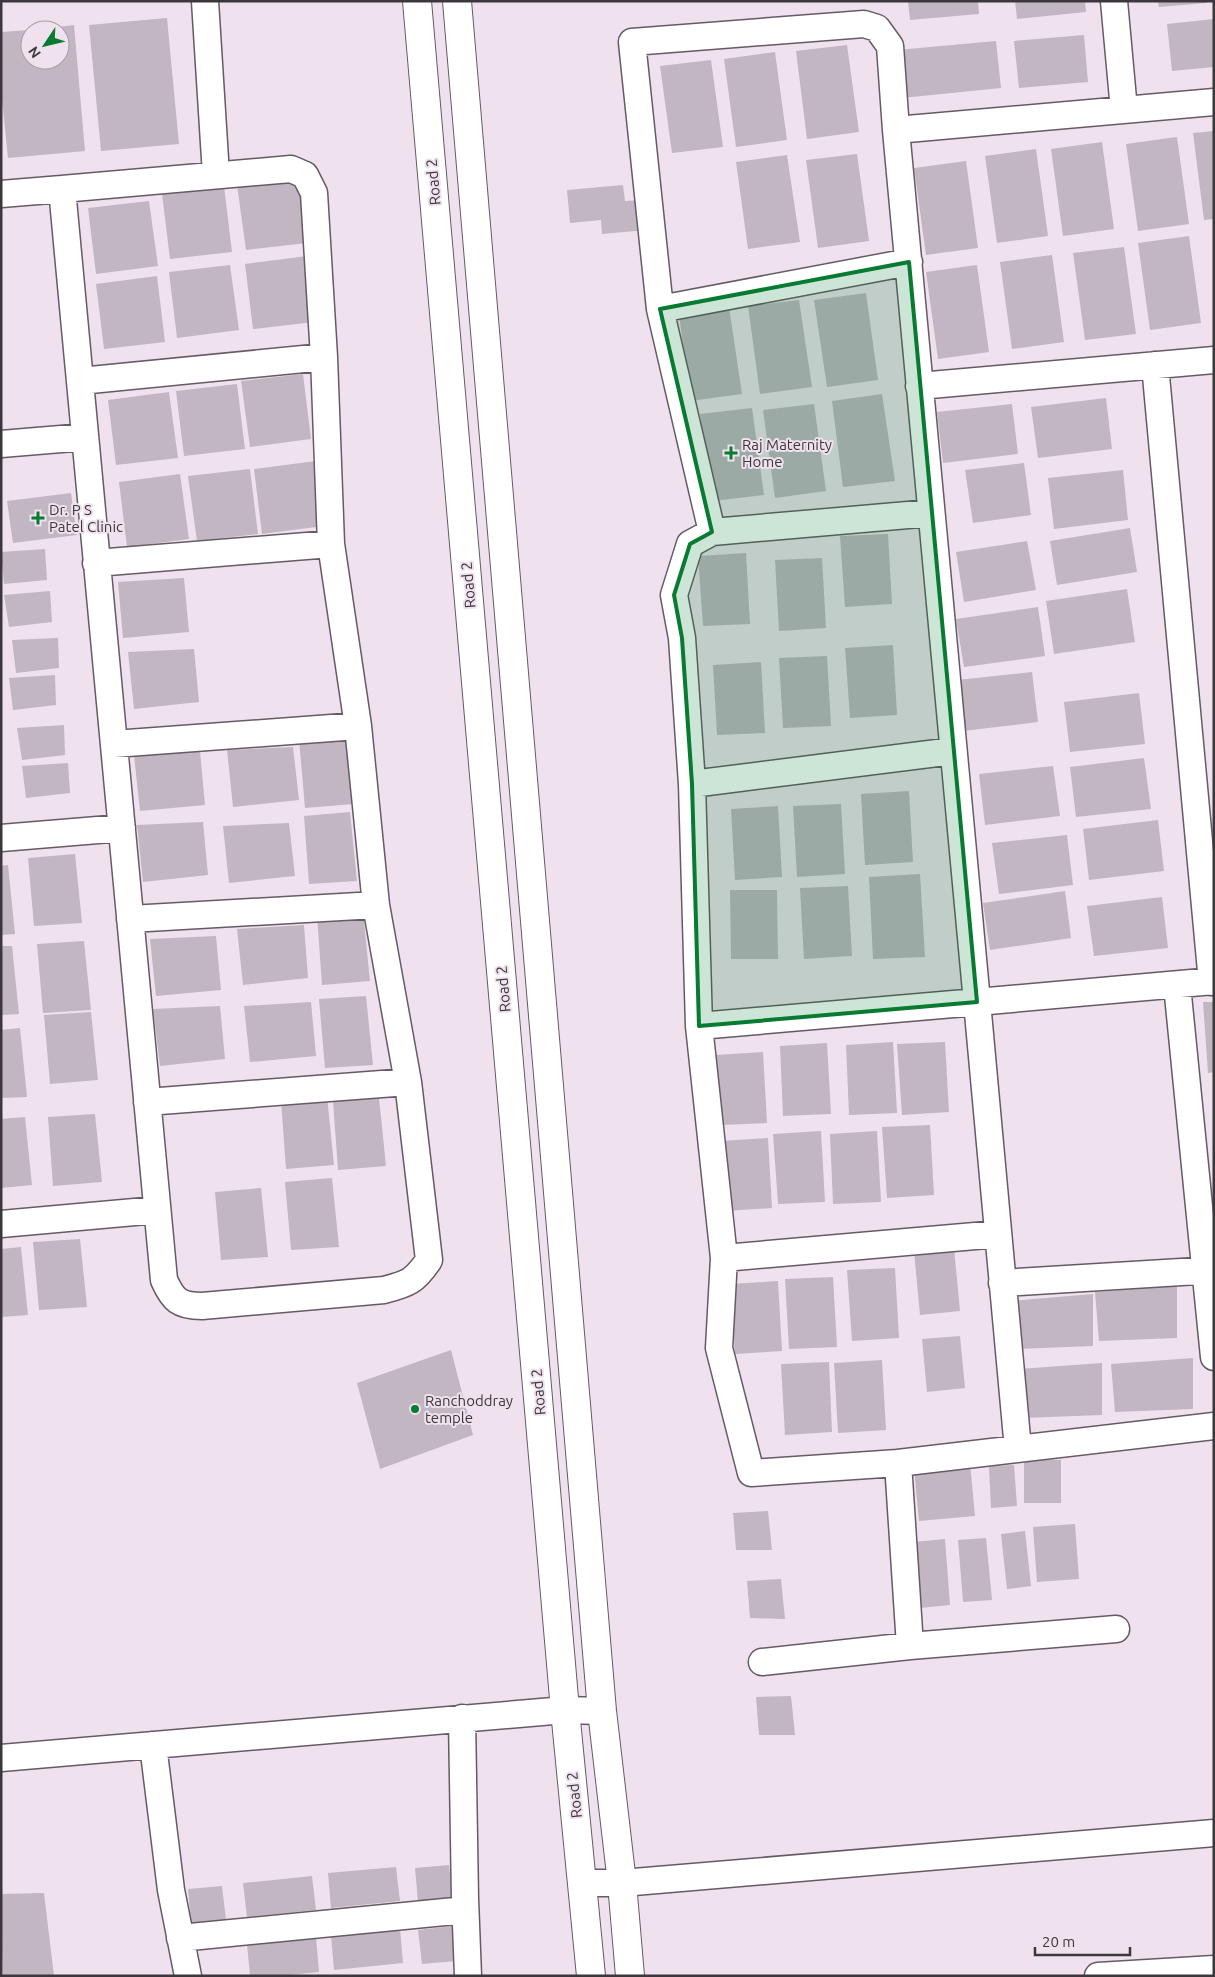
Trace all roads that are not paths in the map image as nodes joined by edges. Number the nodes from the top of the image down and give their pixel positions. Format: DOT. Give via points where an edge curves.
graph roads {
  1 [pos="205,1"];
  2 [pos="417,1"];
  3 [pos="458,1"];
  4 [pos="1114,1"];
  5 [pos="863,13"];
  6 [pos="1214,102"];
  7 [pos="1124,110"];
  8 [pos="896,130"];
  9 [pos="216,175"];
  10 [pos="62,189"];
  11 [pos="1,194"];
  12 [pos="909,262"];
  13 [pos="660,309"];
  14 [pos="324,356"];
  15 [pos="1214,360"];
  16 [pos="1155,365"];
  17 [pos="80,381"];
  18 [pos="919,386"];
  19 [pos="85,436"];
  20 [pos="1,444"];
  21 [pos="932,513"];
  22 [pos="712,532"];
  23 [pos="331,544"];
  24 [pos="96,563"];
  25 [pos="358,726"];
  26 [pos="114,744"];
  27 [pos="953,751"];
  28 [pos="692,784"];
  29 [pos="122,828"];
  30 [pos="1,838"];
  31 [pos="376,905"];
  32 [pos="130,920"];
  33 [pos="1213,982"];
  34 [pos="1177,985"];
  35 [pos="976,1002"];
  36 [pos="700,1026"];
  37 [pos="408,1082"];
  38 [pos="147,1102"];
  39 [pos="157,1210"];
  40 [pos="1,1224"];
  41 [pos="998,1234"];
  42 [pos="724,1258"];
  43 [pos="1209,1270"];
  44 [pos="1002,1283"];
  45 [pos="1214,1357"];
  46 [pos="1214,1426"];
  47 [pos="1018,1449"];
  48 [pos="898,1463"];
  49 [pos="1116,1628"];
  50 [pos="910,1646"];
  51 [pos="762,1662"];
  52 [pos="565,1710"];
  53 [pos="602,1711"];
  54 [pos="462,1718"];
  55 [pos="152,1746"];
  56 [pos="1,1758"];
  57 [pos="1214,1832"];
  58 [pos="583,1883"];
  59 [pos="622,1883"];
  60 [pos="465,1910"];
  61 [pos="180,1938"];
  62 [pos="1214,1969"];
  63 [pos="188,1976"];
  64 [pos="468,1976"];
  65 [pos="591,1976"];
  66 [pos="630,1976"];
  67 [pos="1098,1976"];
  1 -- 9 [label="street"];
  2 -- 52 [label="street, Road 2"];
  3 -- 53 [label="street"];
  4 -- 7 [label="street"];
  5 -- 8 [label="street" via="890,46"];
  5 -- 13 [label="street" via="632,42"];
  6 -- 7 [label="street"];
  7 -- 8 [label="street"];
  8 -- 12 [label="street"];
  9 -- 10 [label="street"];
  9 -- 14 [label="street" via="291,168 305,175 314,193"];
  10 -- 11 [label="street"];
  10 -- 17 [label="street"];
  12 -- 13 [label="street"];
  12 -- 18 [label="street"];
  13 -- 22 [label="street"];
  14 -- 17 [label="street"];
  14 -- 23 [label="street"];
  15 -- 16 [label="street"];
  16 -- 18 [label="street"];
  16 -- 33 [label="street"];
  17 -- 19 [label="street"];
  18 -- 21 [label="street"];
  19 -- 20 [label="street"];
  19 -- 24 [label="street"];
  21 -- 22 [label="street"];
  21 -- 27 [label="street"];
  22 -- 28 [label="street" via="690,544 674,594 682,638"];
  23 -- 24 [label="street"];
  23 -- 25 [label="street"];
  24 -- 26 [label="street"];
  25 -- 26 [label="street"];
  25 -- 31 [label="street"];
  26 -- 29 [label="street"];
  27 -- 28 [label="street"];
  27 -- 35 [label="street"];
  28 -- 36 [label="street"];
  29 -- 30 [label="street"];
  29 -- 32 [label="street"];
  31 -- 32 [label="street"];
  31 -- 37 [label="street"];
  32 -- 38 [label="street"];
  33 -- 34 [label="street"];
  34 -- 35 [label="street"];
  34 -- 43 [label="street"];
  35 -- 36 [label="street"];
  35 -- 41 [label="street"];
  36 -- 42 [label="street"];
  37 -- 38 [label="street"];
  37 -- 39 [label="street" via="429,1260 418,1276 401,1286 187,1306 172,1297 164,1280"];
  38 -- 39 [label="street"];
  39 -- 40 [label="street"];
  41 -- 42 [label="street"];
  41 -- 44 [label="street"];
  42 -- 48 [label="street" via="720,1348 751,1473"];
  43 -- 44 [label="street"];
  43 -- 45 [label="street"];
  44 -- 47 [label="street"];
  46 -- 47 [label="street"];
  47 -- 48 [label="street"];
  48 -- 50 [label="street"];
  49 -- 50 [label="street"];
  50 -- 51 [label="street"];
  52 -- 53 [label="street"];
  52 -- 54 [label="street"];
  52 -- 58 [label="street, Road 2"];
  53 -- 59 [label="street"];
  54 -- 55 [label="street"];
  54 -- 60 [label="street"];
  55 -- 56 [label="street"];
  55 -- 61 [label="street"];
  57 -- 59 [label="street"];
  58 -- 59 [label="street"];
  58 -- 65 [label="street, Road 2"];
  59 -- 66 [label="street"];
  60 -- 61 [label="street"];
  60 -- 64 [label="street"];
  61 -- 63 [label="street"];
  62 -- 67 [label="street"];
}
